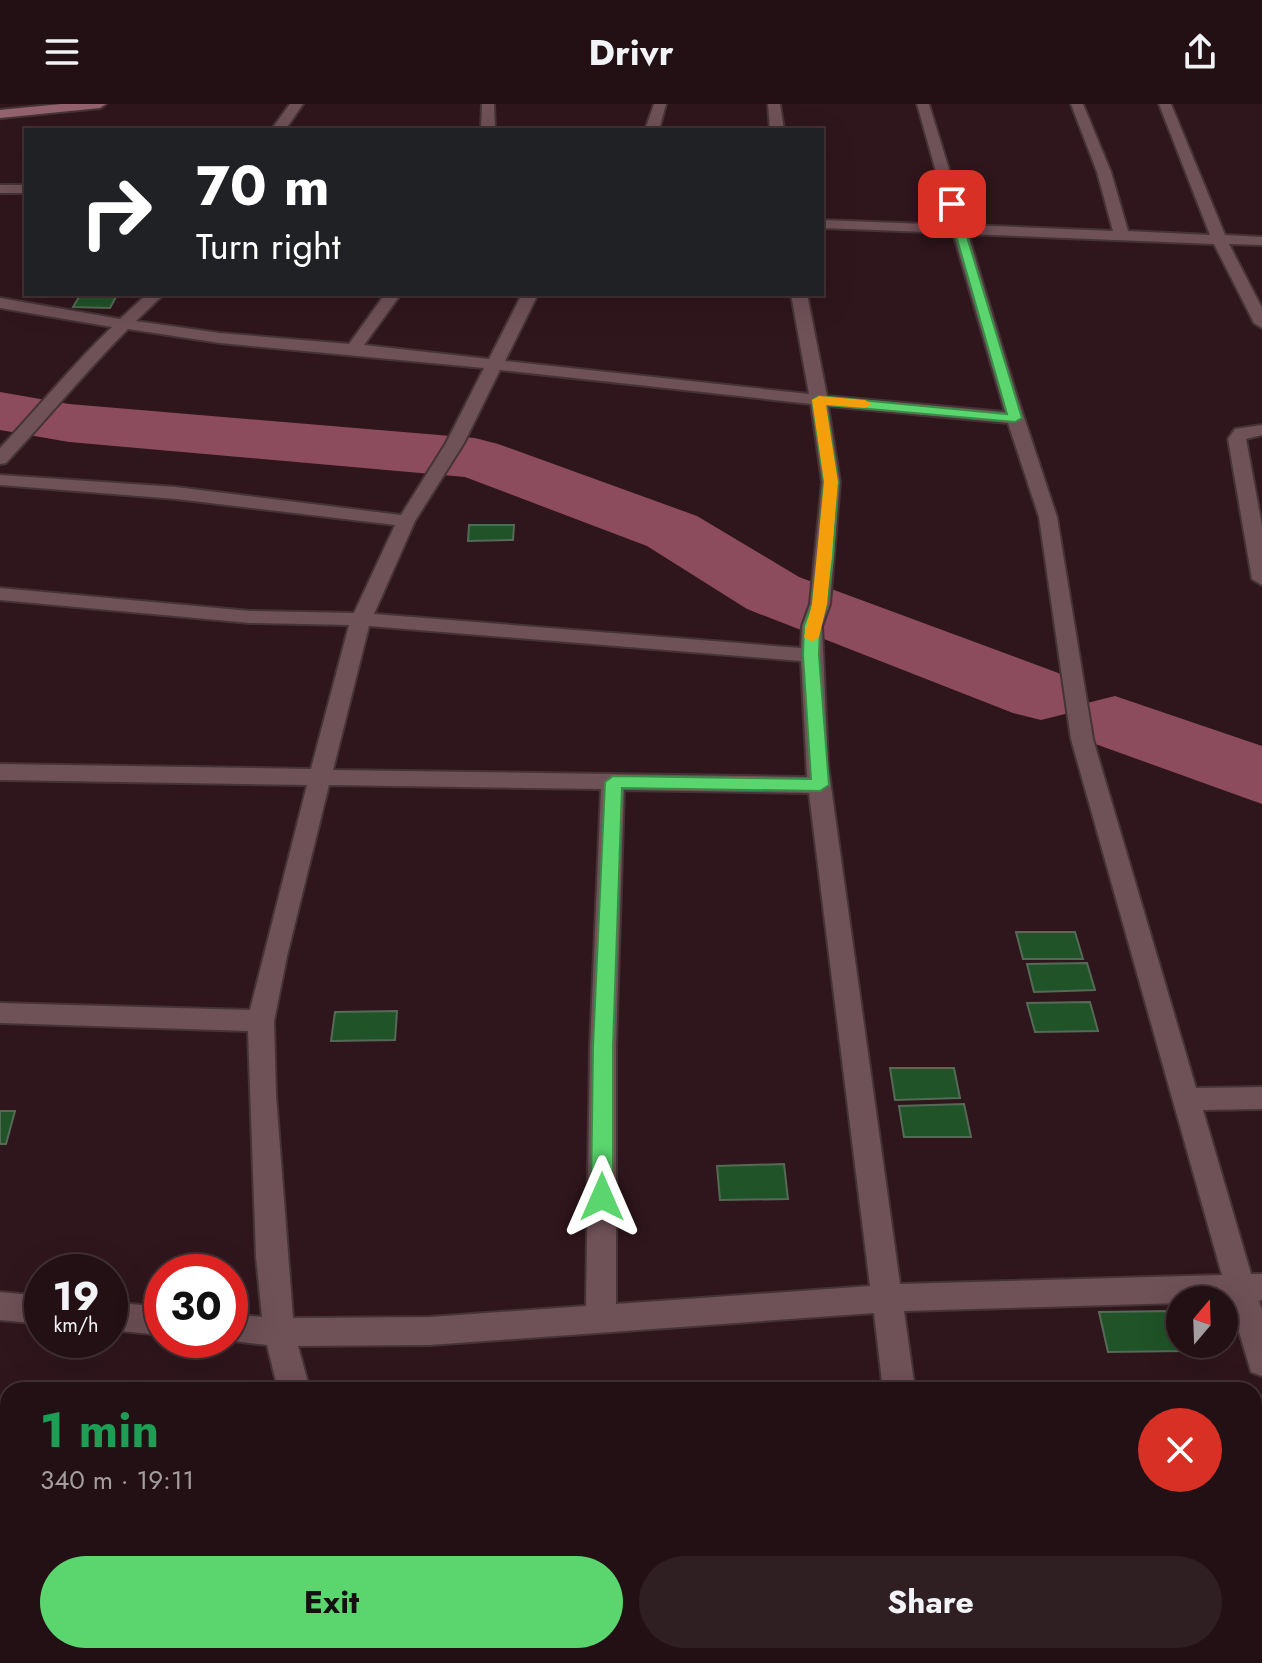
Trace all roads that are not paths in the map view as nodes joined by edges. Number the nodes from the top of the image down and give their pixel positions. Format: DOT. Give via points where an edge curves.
graph roads {
  1 [pos="100,104"];
  2 [pos="297,104"];
  3 [pos="488,104"];
  4 [pos="660,104"];
  5 [pos="774,104"];
  6 [pos="923,104"];
  7 [pos="1077,104"];
  8 [pos="1165,104"];
  9 [pos="31,108"];
  10 [pos="0,114"];
  11 [pos="279,128"];
  12 [pos="488,128"];
  13 [pos="653,128"];
  14 [pos="777,128"];
  15 [pos="0,189"];
  16 [pos="24,189"];
  17 [pos="824,224"];
  18 [pos="961,231"];
  19 [pos="1122,237"];
  20 [pos="1219,239"];
  21 [pos="1262,241"];
  22 [pos="154,296"];
  23 [pos="392,296"];
  24 [pos="529,296"];
  25 [pos="799,296"];
  26 [pos="0,303"];
  27 [pos="1262,323"];
  28 [pos="124,324"];
  29 [pos="353,349"];
  30 [pos="498,363"];
  31 [pos="819,400"];
  32 [pos="1015,418"];
  33 [pos="1262,430"];
  34 [pos="0,459"];
  35 [pos="0,480"];
  36 [pos="406,521"];
  37 [pos="1262,579"];
  38 [pos="0,594"];
  39 [pos="361,619"];
  40 [pos="811,655"];
  41 [pos="0,772"];
  42 [pos="318,776"];
  43 [pos="613,782"];
  44 [pos="820,785"];
  45 [pos="0,1013"];
  46 [pos="261,1021"];
  47 [pos="1262,1098"];
  48 [pos="1186,1099"];
  49 [pos="1251,1287"];
  50 [pos="887,1298"];
  51 [pos="0,1306"];
  52 [pos="24,1308"];
  53 [pos="601,1318"];
  54 [pos="248,1329"];
  55 [pos="279,1332"];
  56 [pos="1262,1362"];
  57 [pos="292,1382"];
  58 [pos="898,1382"];
  1 -- 9 [label="street"];
  2 -- 11 [label="street"];
  3 -- 12 [label="street"];
  4 -- 13 [label="street"];
  5 -- 14 [label="street"];
  6 -- 18 [label="street"];
  7 -- 19 [label="street"];
  8 -- 20 [label="street"];
  9 -- 10 [label="street"];
  15 -- 16 [label="street"];
  17 -- 18 [label="street"];
  18 -- 19 [label="street"];
  18 -- 32 [label="street"];
  19 -- 20 [label="street"];
  20 -- 21 [label="street"];
  20 -- 27 [label="street"];
  22 -- 28 [label="street"];
  23 -- 29 [label="street"];
  24 -- 30 [label="street"];
  25 -- 31 [label="street"];
  26 -- 28 [label="street"];
  28 -- 29 [label="street"];
  28 -- 34 [label="street"];
  29 -- 30 [label="street"];
  30 -- 31 [label="street"];
  30 -- 36 [label="street"];
  31 -- 32 [label="street"];
  31 -- 40 [label="street" via="831,482"];
  32 -- 48 [label="street" via="1048,517 1082,739"];
  33 -- 37 [label="street" via="1241,433 1237,439"];
  35 -- 36 [label="street" via="176,493"];
  36 -- 39 [label="street"];
  38 -- 39 [label="street" via="250,617"];
  39 -- 40 [label="street"];
  39 -- 42 [label="street"];
  40 -- 44 [label="street"];
  41 -- 42 [label="street"];
  42 -- 43 [label="street"];
  42 -- 46 [label="street"];
  43 -- 44 [label="street"];
  43 -- 53 [label="street" via="603,1047"];
  44 -- 50 [label="street"];
  45 -- 46 [label="street"];
  46 -- 55 [label="street"];
  47 -- 48 [label="street"];
  48 -- 49 [label="street"];
  49 -- 50 [label="street"];
  49 -- 56 [label="street"];
  50 -- 53 [label="street"];
  50 -- 58 [label="street"];
  51 -- 52 [label="street"];
  53 -- 55 [label="street" via="430,1331"];
  54 -- 55 [label="street"];
  55 -- 57 [label="street"];
}
